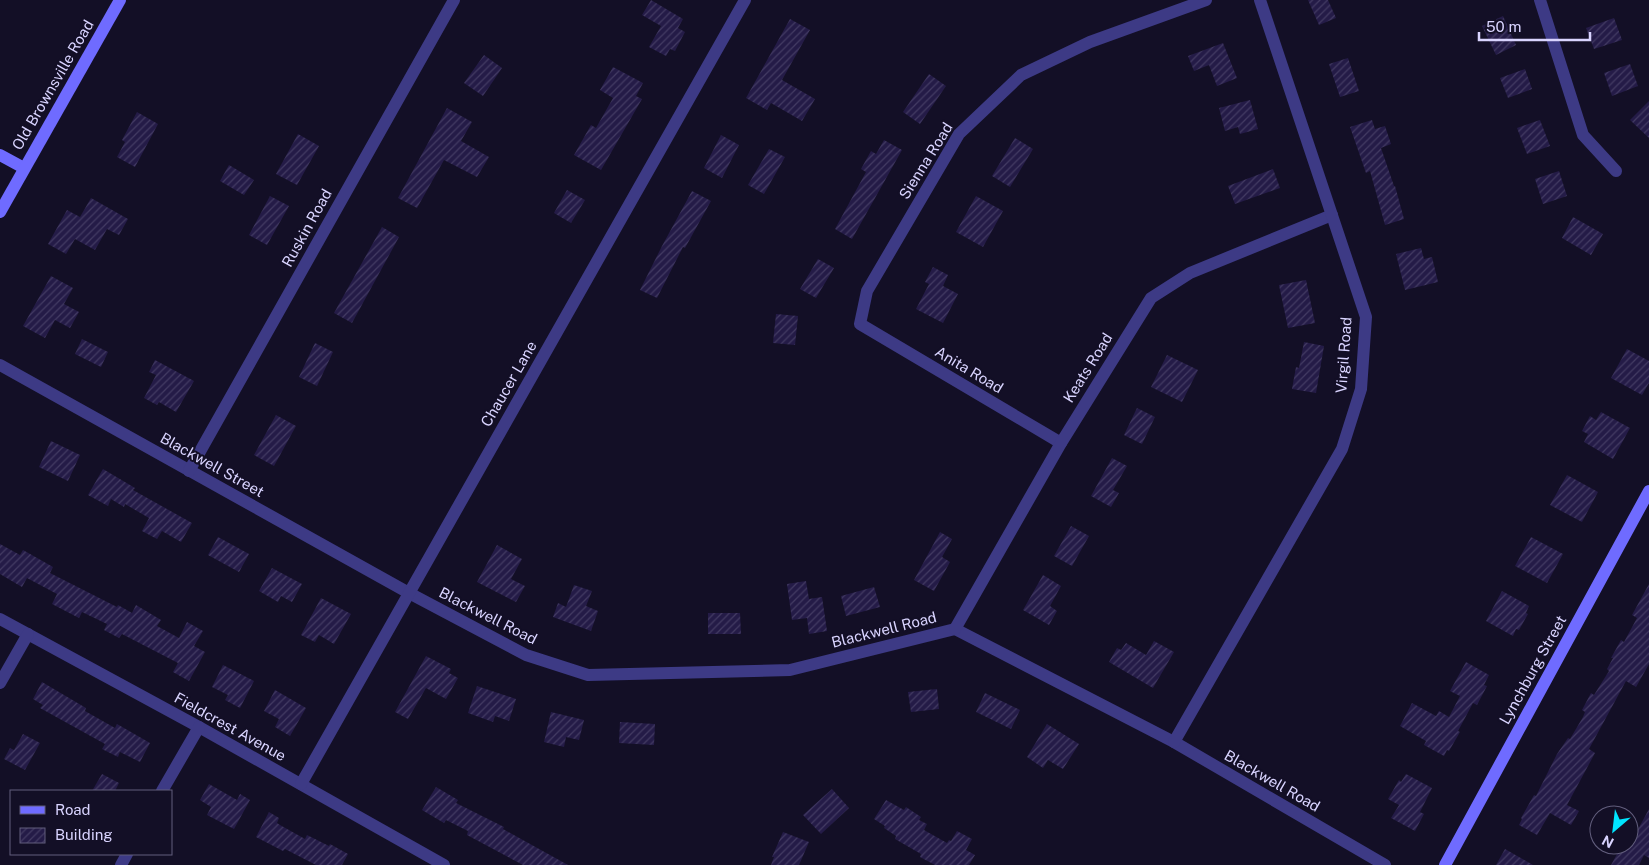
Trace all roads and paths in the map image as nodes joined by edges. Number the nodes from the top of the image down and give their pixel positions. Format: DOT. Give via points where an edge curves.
graph roads {
  1 [pos="120,0"];
  2 [pos="454,0"];
  3 [pos="745,0"];
  4 [pos="1206,0"];
  5 [pos="1260,0"];
  6 [pos="1540,0"];
  7 [pos="0,155"];
  8 [pos="24,168"];
  9 [pos="1616,171"];
  10 [pos="0,212"];
  11 [pos="1332,215"];
  12 [pos="860,324"];
  13 [pos="0,366"];
  14 [pos="1061,443"];
  15 [pos="190,471"];
  16 [pos="1649,490"];
  17 [pos="409,593"];
  18 [pos="0,619"];
  19 [pos="955,629"];
  20 [pos="28,634"];
  21 [pos="0,683"];
  22 [pos="198,727"];
  23 [pos="1174,742"];
  24 [pos="301,784"];
  25 [pos="163,790"];
  26 [pos="444,865"];
  27 [pos="1385,865"];
  28 [pos="1444,865"];
  1 -- 8 [label="street, Old Brownsville Road"];
  2 -- 15 [label="street, Ruskin Road"];
  3 -- 17 [label="street, Chaucer Lane"];
  4 -- 12 [label="street, Sienna Road" via="1090,42 1021,75 958,134 867,291"];
  5 -- 11 [label="street, Virgil Road"];
  6 -- 9 [label="street" via="1583,135"];
  7 -- 8 [label="street"];
  8 -- 10 [label="street, Old Brownsville Road"];
  11 -- 14 [label="street, Keats Road" via="1190,273 1151,298"];
  11 -- 23 [label="street, Virgil Road" via="1366,317 1361,389 1342,449"];
  12 -- 14 [label="street, Anita Road"];
  13 -- 15 [label="street, Blackwell Street"];
  14 -- 19 [label="street, Keats Road"];
  15 -- 17 [label="street, Blackwell Street"];
  16 -- 28 [label="street, Lynchburg Street"];
  17 -- 19 [label="street, Blackwell Road" via="526,656 588,676 790,670"];
  17 -- 24 [label="street, Chaucer Lane"];
  18 -- 20 [label="street, Fieldcrest Avenue"];
  19 -- 23 [label="street, Blackwell Road"];
  20 -- 21 [label="street"];
  20 -- 22 [label="street, Fieldcrest Avenue"];
  22 -- 24 [label="street, Fieldcrest Avenue"];
  22 -- 25 [label="street"];
  23 -- 27 [label="street, Blackwell Road"];
  24 -- 26 [label="street, Fieldcrest Avenue"];
}
